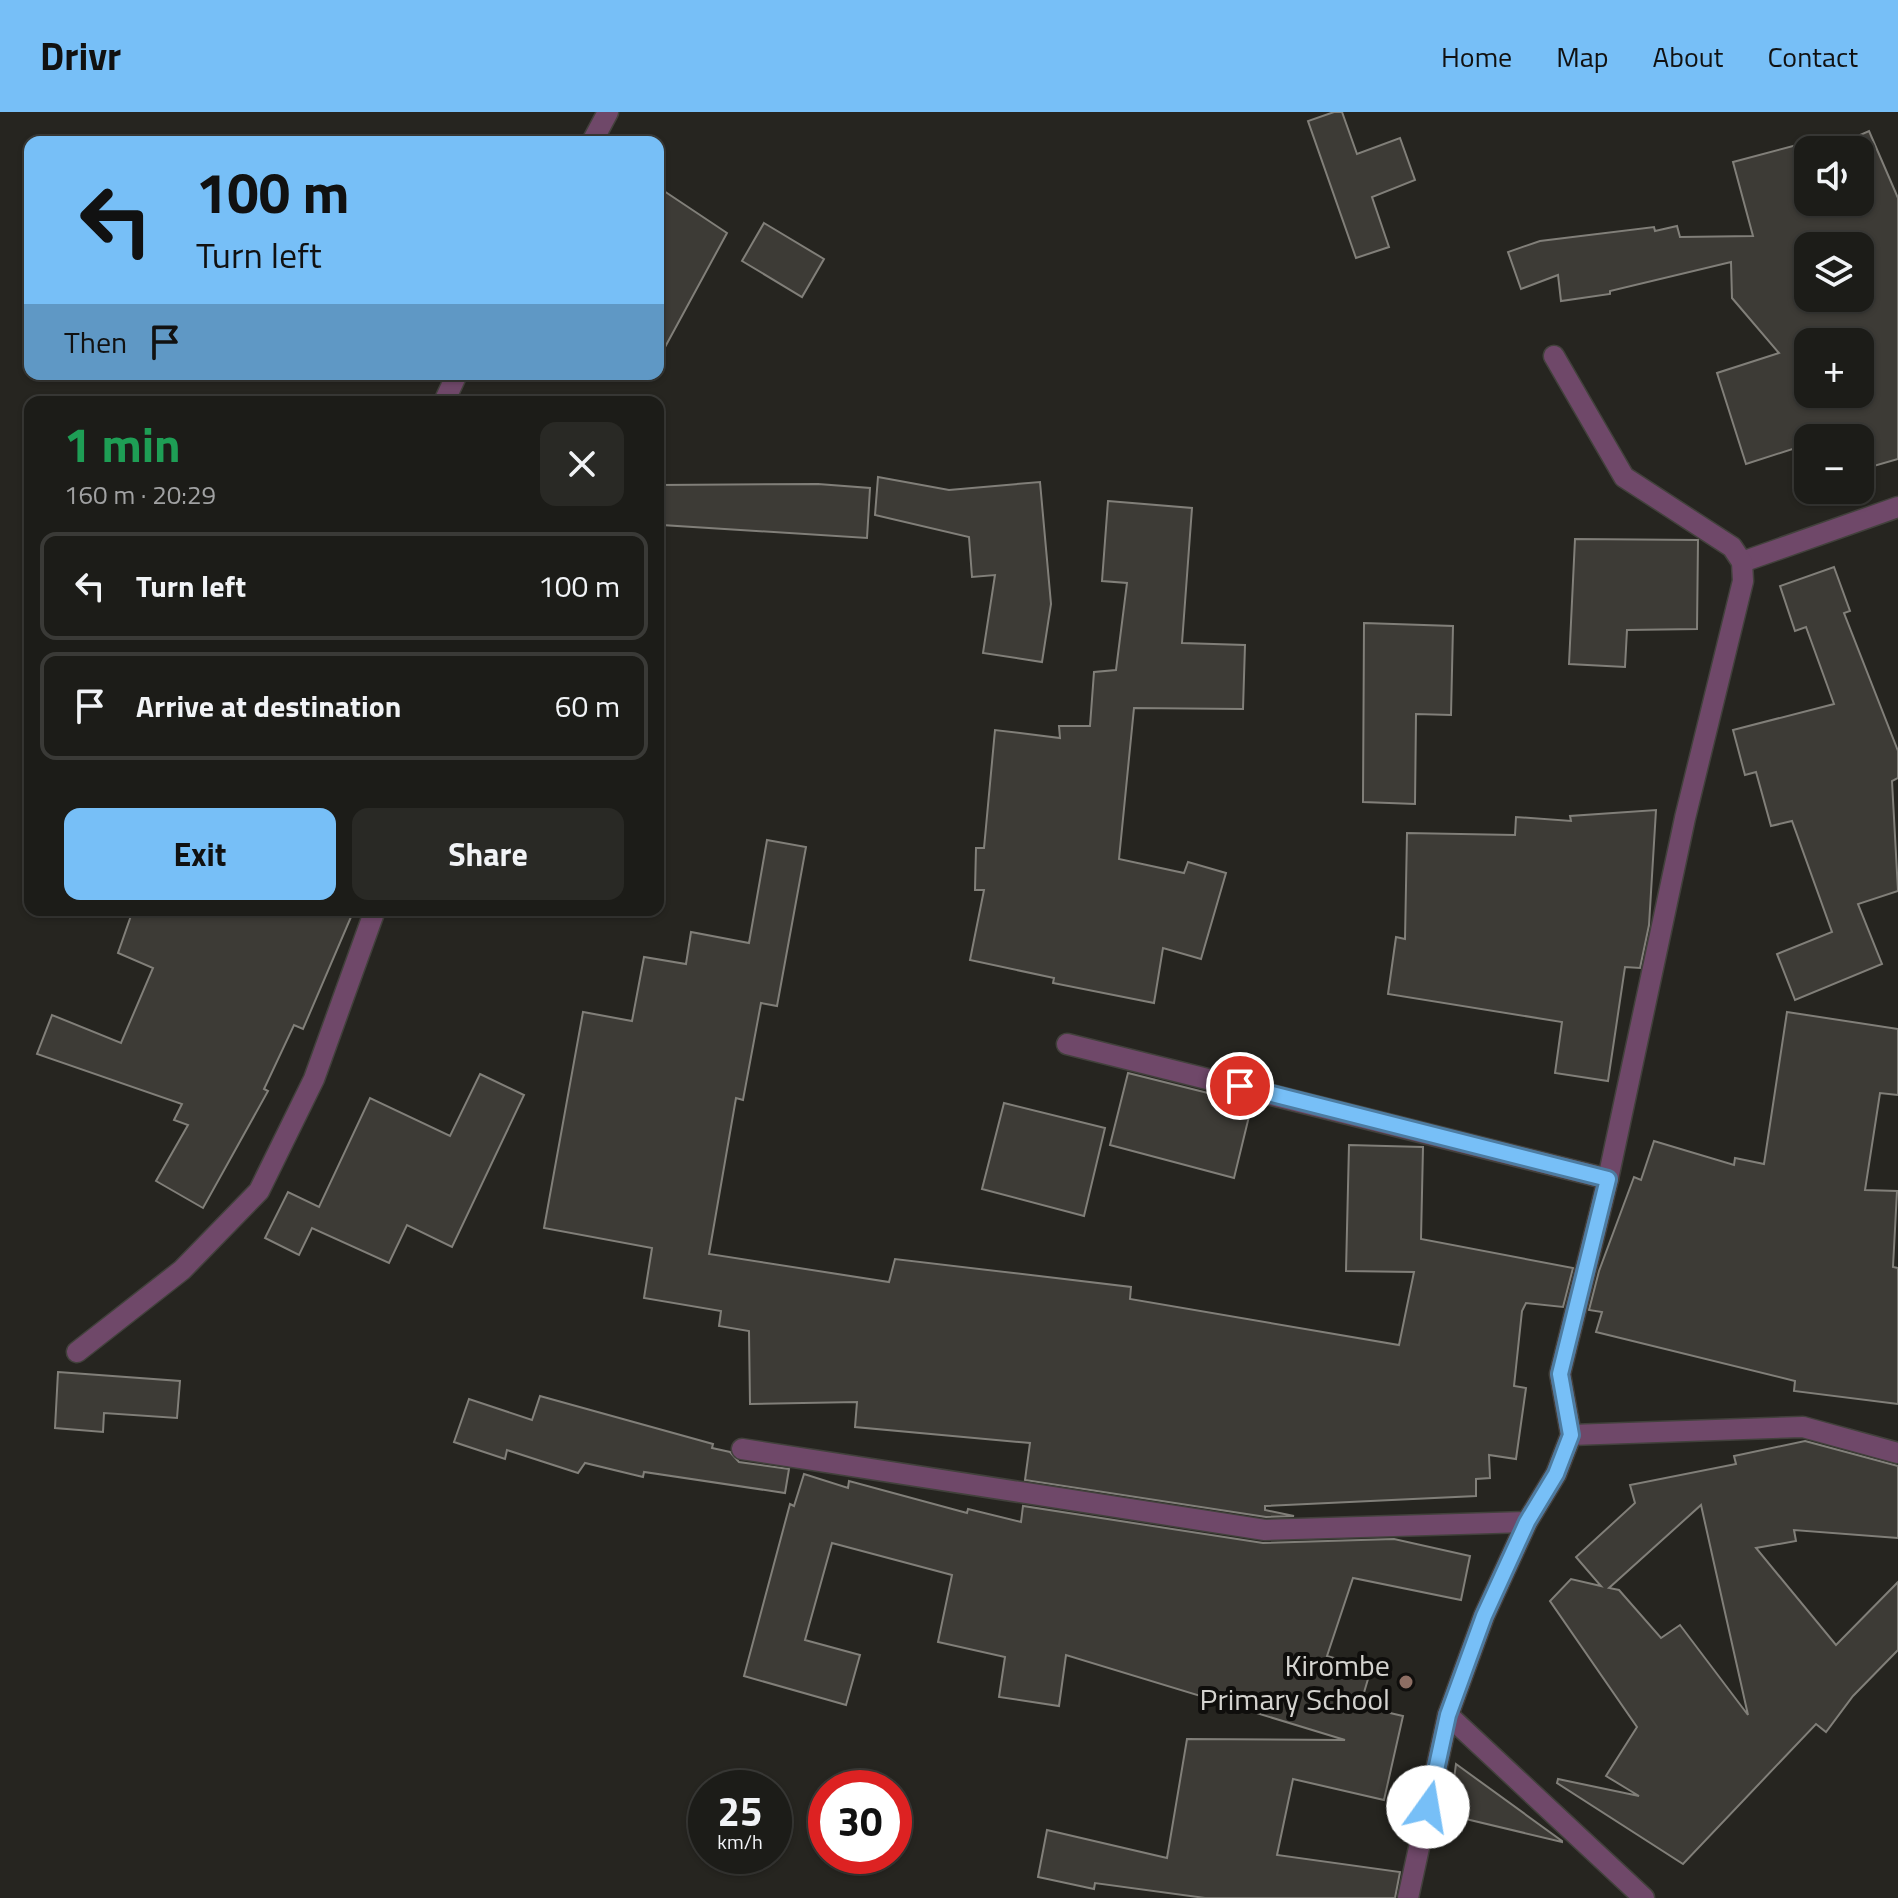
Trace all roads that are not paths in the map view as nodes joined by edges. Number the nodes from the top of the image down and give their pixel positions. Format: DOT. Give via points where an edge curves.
graph roads {
  1 [pos="608,112"];
  2 [pos="595,136"];
  3 [pos="1554,356"];
  4 [pos="1898,507"];
  5 [pos="1742,562"];
  6 [pos="373,916"];
  7 [pos="1067,1044"];
  8 [pos="1608,1179"];
  9 [pos="77,1352"];
  10 [pos="1571,1435"];
  11 [pos="742,1449"];
  12 [pos="1898,1453"];
  13 [pos="1527,1522"];
  14 [pos="1448,1715"];
  15 [pos="1408,1898"];
  16 [pos="1644,1898"];
  1 -- 2 [label="street"];
  3 -- 5 [label="street" via="1624,477 1732,547"];
  4 -- 5 [label="street"];
  5 -- 8 [label="street" via="1743,581 1685,818"];
  6 -- 9 [label="street" via="314,1079 259,1191 182,1270"];
  7 -- 8 [label="street"];
  8 -- 10 [label="street" via="1560,1374"];
  10 -- 12 [label="street" via="1803,1427"];
  10 -- 13 [label="street" via="1556,1474"];
  11 -- 13 [label="street" via="1265,1530"];
  13 -- 14 [label="street" via="1484,1616"];
  14 -- 15 [label="street"];
  14 -- 16 [label="street"];
}
